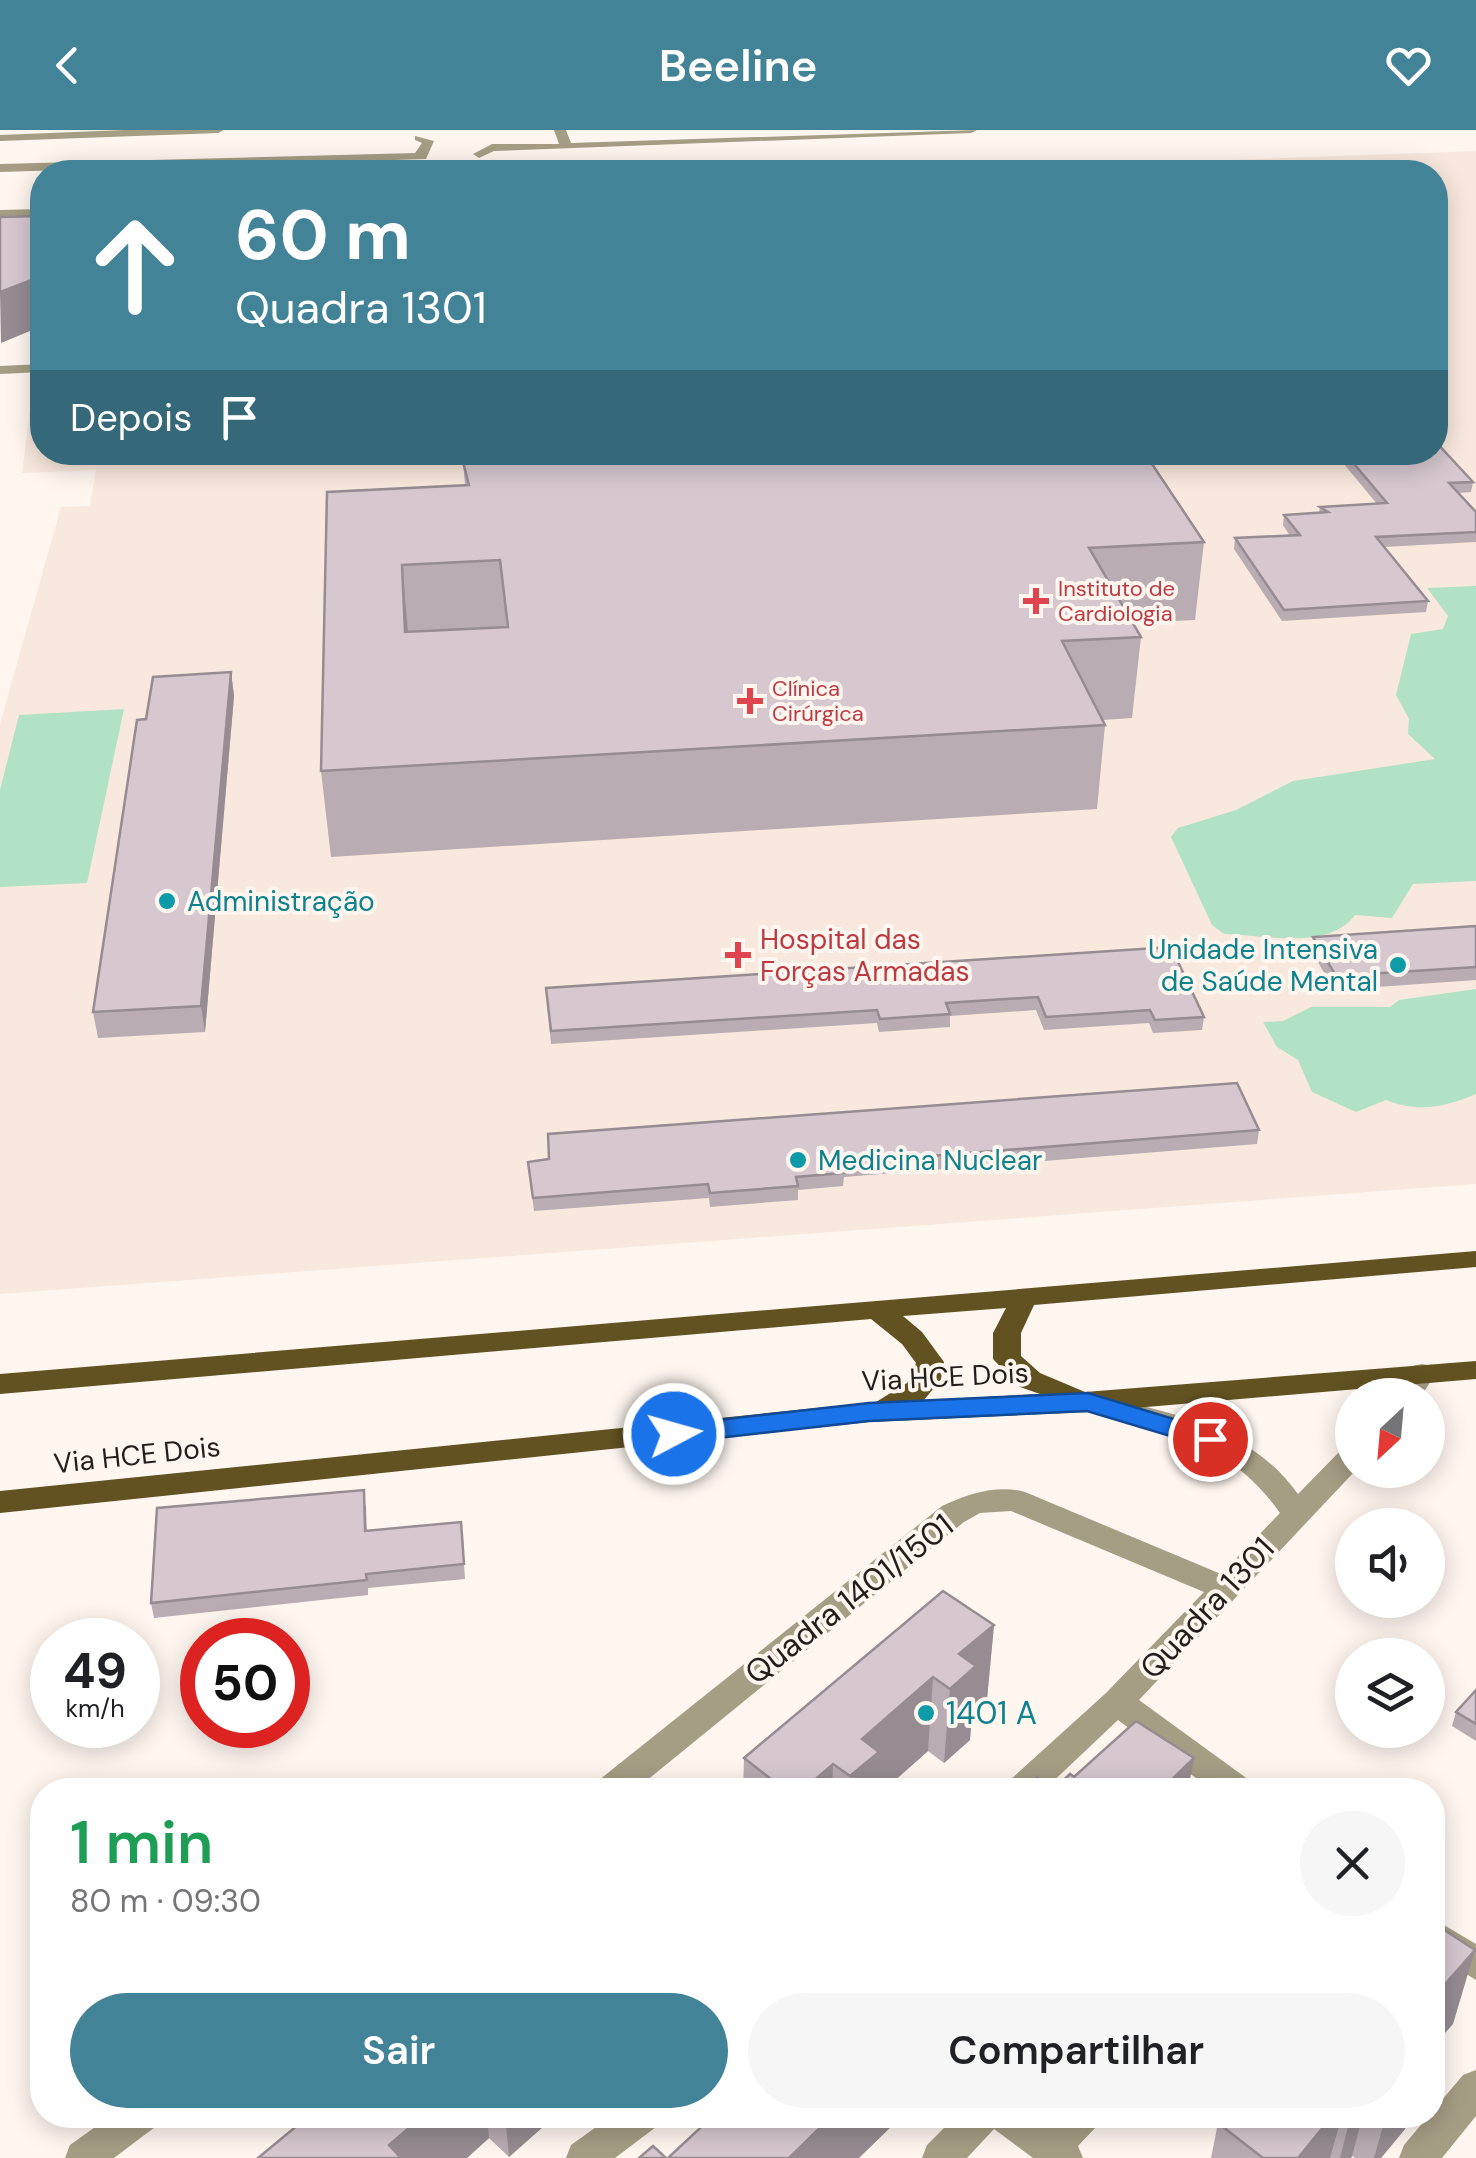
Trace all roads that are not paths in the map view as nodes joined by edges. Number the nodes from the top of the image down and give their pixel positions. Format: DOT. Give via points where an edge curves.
graph roads {
  1 [pos="218,130"];
  2 [pos="560,130"];
  3 [pos="971,130"];
  4 [pos="191,131"];
  5 [pos="0,138"];
  6 [pos="420,138"];
  7 [pos="566,146"];
  8 [pos="479,154"];
  9 [pos="332,160"];
  10 [pos="30,167"];
  11 [pos="0,168"];
  12 [pos="30,213"];
  13 [pos="0,214"];
  14 [pos="30,369"];
  15 [pos="0,370"];
  16 [pos="1476,1260"];
  17 [pos="1024,1298"];
  18 [pos="874,1307"];
  19 [pos="1476,1370"];
  20 [pos="1441,1378"];
  21 [pos="0,1384"];
  22 [pos="1335,1388"];
  23 [pos="1088,1402"];
  24 [pos="869,1412"];
  25 [pos="1335,1473"];
  26 [pos="0,1502"];
  27 [pos="1296,1513"];
  28 [pos="1223,1588"];
  29 [pos="1117,1702"];
  30 [pos="626,1778"];
  31 [pos="1035,1778"];
  32 [pos="1221,1778"];
  33 [pos="1445,1941"];
  34 [pos="1476,1964"];
  35 [pos="1476,2087"];
  36 [pos="1445,2125"];
  37 [pos="124,2128"];
  38 [pos="625,2128"];
  39 [pos="970,2128"];
  40 [pos="1023,2128"];
  41 [pos="1074,2128"];
  42 [pos="1443,2128"];
  43 [pos="1057,2152"];
  44 [pos="84,2158"];
  45 [pos="585,2158"];
  46 [pos="941,2158"];
  47 [pos="1418,2158"];
  1 -- 4 [label="street"];
  2 -- 7 [label="street"];
  3 -- 7 [label="street"];
  4 -- 5 [label="street"];
  6 -- 9 [label="street" via="428,141 415,158"];
  7 -- 8 [label="street"];
  10 -- 11 [label="street"];
  12 -- 13 [label="street"];
  14 -- 15 [label="street"];
  16 -- 17 [label="main road"];
  17 -- 18 [label="main road"];
  17 -- 23 [label="main road" via="1007,1333 1006,1360 1030,1380"];
  18 -- 21 [label="main road"];
  18 -- 24 [label="main road" via="924,1351 930,1373 909,1397"];
  19 -- 20 [label="main road, Via HCE Dois"];
  22 -- 23 [label="main road, Via HCE Dois"];
  23 -- 24 [label="main road, Via HCE Dois"];
  23 -- 27 [label="street, Quadra 1301" via="1232,1448 1257,1465"];
  24 -- 26 [label="main road, Via HCE Dois"];
  25 -- 27 [label="street, Quadra 1301"];
  27 -- 28 [label="street, Quadra 1301"];
  28 -- 29 [label="street, Quadra 1301"];
  28 -- 30 [label="street, Quadra 1401/1501" via="1014,1500 976,1503"];
  29 -- 31 [label="street, Quadra 1301"];
  29 -- 32 [label="street, Quadra 1301"];
  33 -- 34 [label="street"];
  35 -- 36 [label="street"];
  37 -- 44 [label="street"];
  38 -- 45 [label="street"];
  39 -- 46 [label="street"];
  40 -- 43 [label="street"];
  41 -- 43 [label="street"];
  42 -- 47 [label="street"];
}
